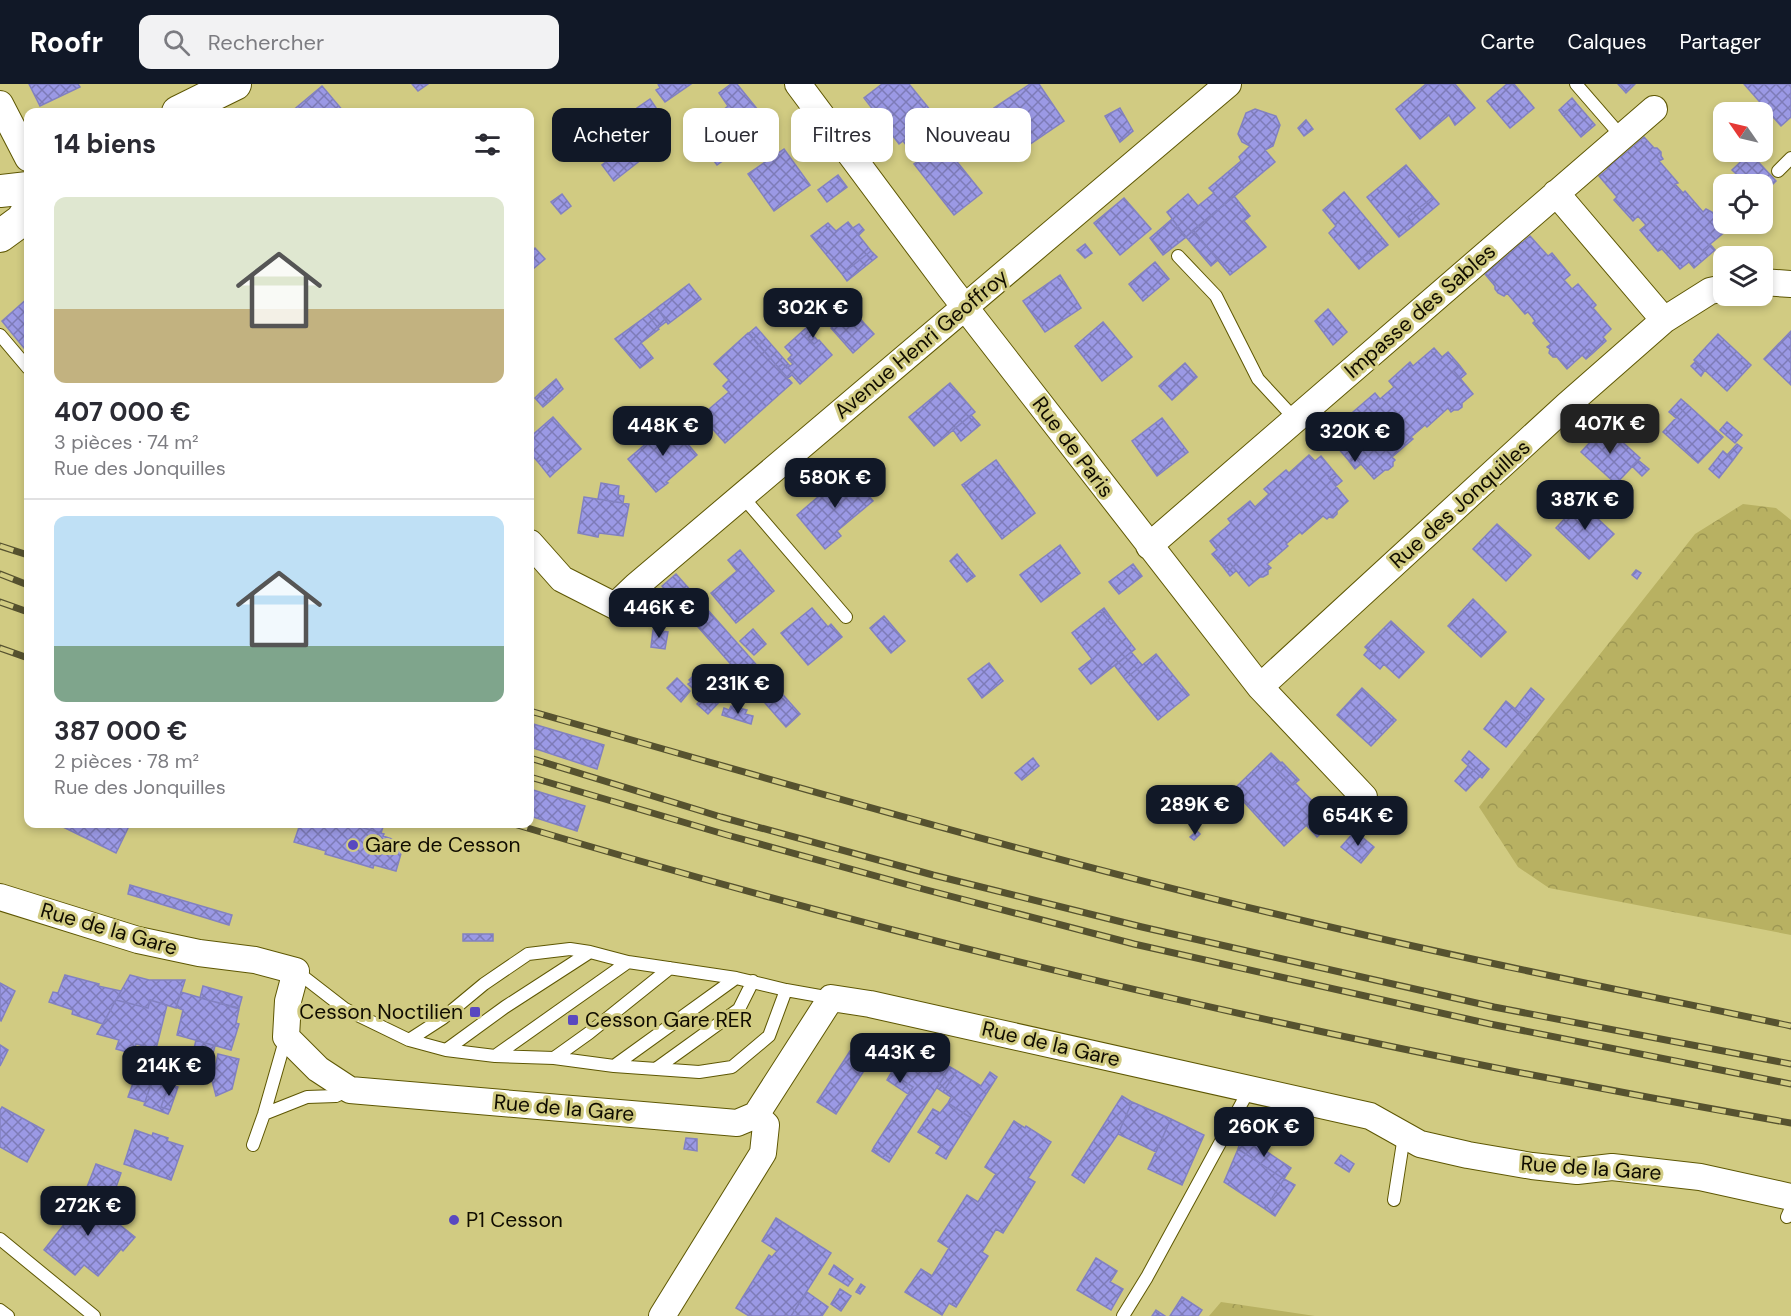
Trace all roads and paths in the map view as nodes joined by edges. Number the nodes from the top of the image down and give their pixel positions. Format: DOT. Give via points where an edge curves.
graph roads {
  1 [pos="235,84"];
  2 [pos="798,84"];
  3 [pos="1228,84"];
  4 [pos="1576,84"];
  5 [pos="0,104"];
  6 [pos="186,108"];
  7 [pos="1654,109"];
  8 [pos="1622,137"];
  9 [pos="24,150"];
  10 [pos="1791,158"];
  11 [pos="1778,171"];
  12 [pos="24,188"];
  13 [pos="0,191"];
  14 [pos="1556,194"];
  15 [pos="24,217"];
  16 [pos="0,236"];
  17 [pos="1178,256"];
  18 [pos="1773,283"];
  19 [pos="1791,284"];
  20 [pos="1713,290"];
  21 [pos="965,306"];
  22 [pos="1664,320"];
  23 [pos="0,335"];
  24 [pos="24,364"];
  25 [pos="1295,419"];
  26 [pos="742,496"];
  27 [pos="1149,546"];
  28 [pos="534,548"];
  29 [pos="846,617"];
  30 [pos="1260,687"];
  31 [pos="1364,797"];
  32 [pos="0,897"];
  33 [pos="590,952"];
  34 [pos="628,962"];
  35 [pos="670,968"];
  36 [pos="296,971"];
  37 [pos="736,978"];
  38 [pos="753,981"];
  39 [pos="786,990"];
  40 [pos="831,998"];
  41 [pos="286,1037"];
  42 [pos="410,1040"];
  43 [pos="446,1050"];
  44 [pos="495,1056"];
  45 [pos="554,1058"];
  46 [pos="614,1066"];
  47 [pos="657,1068"];
  48 [pos="1250,1088"];
  49 [pos="350,1090"];
  50 [pos="264,1114"];
  51 [pos="756,1115"];
  52 [pos="1404,1137"];
  53 [pos="253,1145"];
  54 [pos="1394,1200"];
  55 [pos="1790,1207"];
  56 [pos="0,1239"];
  57 [pos="0,1310"];
  58 [pos="8,1316"];
  59 [pos="94,1316"];
  60 [pos="662,1316"];
  61 [pos="1123,1316"];
  1 -- 6 [label="street"];
  2 -- 21 [label="street, Rue de Paris"];
  3 -- 21 [label="street, Avenue Henri Geoffroy"];
  4 -- 8 [label="lane"];
  5 -- 9 [label="street"];
  7 -- 8 [label="street, Impasse des Sables"];
  8 -- 14 [label="street, Impasse des Sables"];
  10 -- 11 [label="lane"];
  12 -- 13 [label="street"];
  14 -- 22 [label="street"];
  14 -- 25 [label="street, Impasse des Sables"];
  15 -- 16 [label="street"];
  17 -- 25 [label="lane" via="1216,296 1258,379"];
  18 -- 19 [label="street"];
  20 -- 22 [label="street, Rue des Jonquilles"];
  21 -- 26 [label="street, Avenue Henri Geoffroy"];
  21 -- 27 [label="street, Rue de Paris"];
  22 -- 30 [label="street, Rue des Jonquilles"];
  23 -- 24 [label="lane"];
  25 -- 27 [label="street, Impasse des Sables"];
  26 -- 28 [label="street, Avenue Henri Geoffroy" via="615,606 562,579"];
  26 -- 29 [label="lane"];
  27 -- 30 [label="street, Rue de Paris"];
  30 -- 31 [label="street, Rue de Paris"];
  32 -- 36 [label="street, Rue de la Gare" via="138,940"];
  33 -- 34 [label="lane"];
  33 -- 42 [label="lane" via="570,949 528,954"];
  33 -- 43 [label="lane"];
  34 -- 35 [label="lane"];
  34 -- 44 [label="lane"];
  35 -- 37 [label="lane"];
  35 -- 45 [label="lane"];
  36 -- 41 [label="street" via="288,1001"];
  36 -- 42 [label="lane" via="345,1009"];
  37 -- 38 [label="lane"];
  37 -- 46 [label="lane"];
  38 -- 39 [label="lane"];
  38 -- 47 [label="lane" via="739,1009"];
  39 -- 40 [label="lane"];
  39 -- 47 [label="lane" via="769,1036 732,1067 699,1072"];
  40 -- 48 [label="street, Rue de la Gare"];
  40 -- 51 [label="street"];
  41 -- 49 [label="street, Rue de la Gare" via="318,1069"];
  41 -- 50 [label="lane"];
  42 -- 43 [label="lane"];
  43 -- 44 [label="lane"];
  44 -- 45 [label="lane"];
  45 -- 46 [label="lane"];
  46 -- 47 [label="lane"];
  48 -- 52 [label="street, Rue de la Gare" via="1370,1116"];
  48 -- 61 [label="lane"];
  49 -- 50 [label="lane" via="336,1096 307,1097"];
  49 -- 51 [label="street, Rue de la Gare" via="738,1123"];
  50 -- 53 [label="lane"];
  51 -- 60 [label="street" via="766,1125 763,1153"];
  52 -- 54 [label="lane"];
  52 -- 55 [label="street, Rue de la Gare" via="1420,1144 1532,1166 1577,1171 1612,1167 1690,1176"];
  56 -- 59 [label="lane"];
  57 -- 58 [label="lane"];
}
